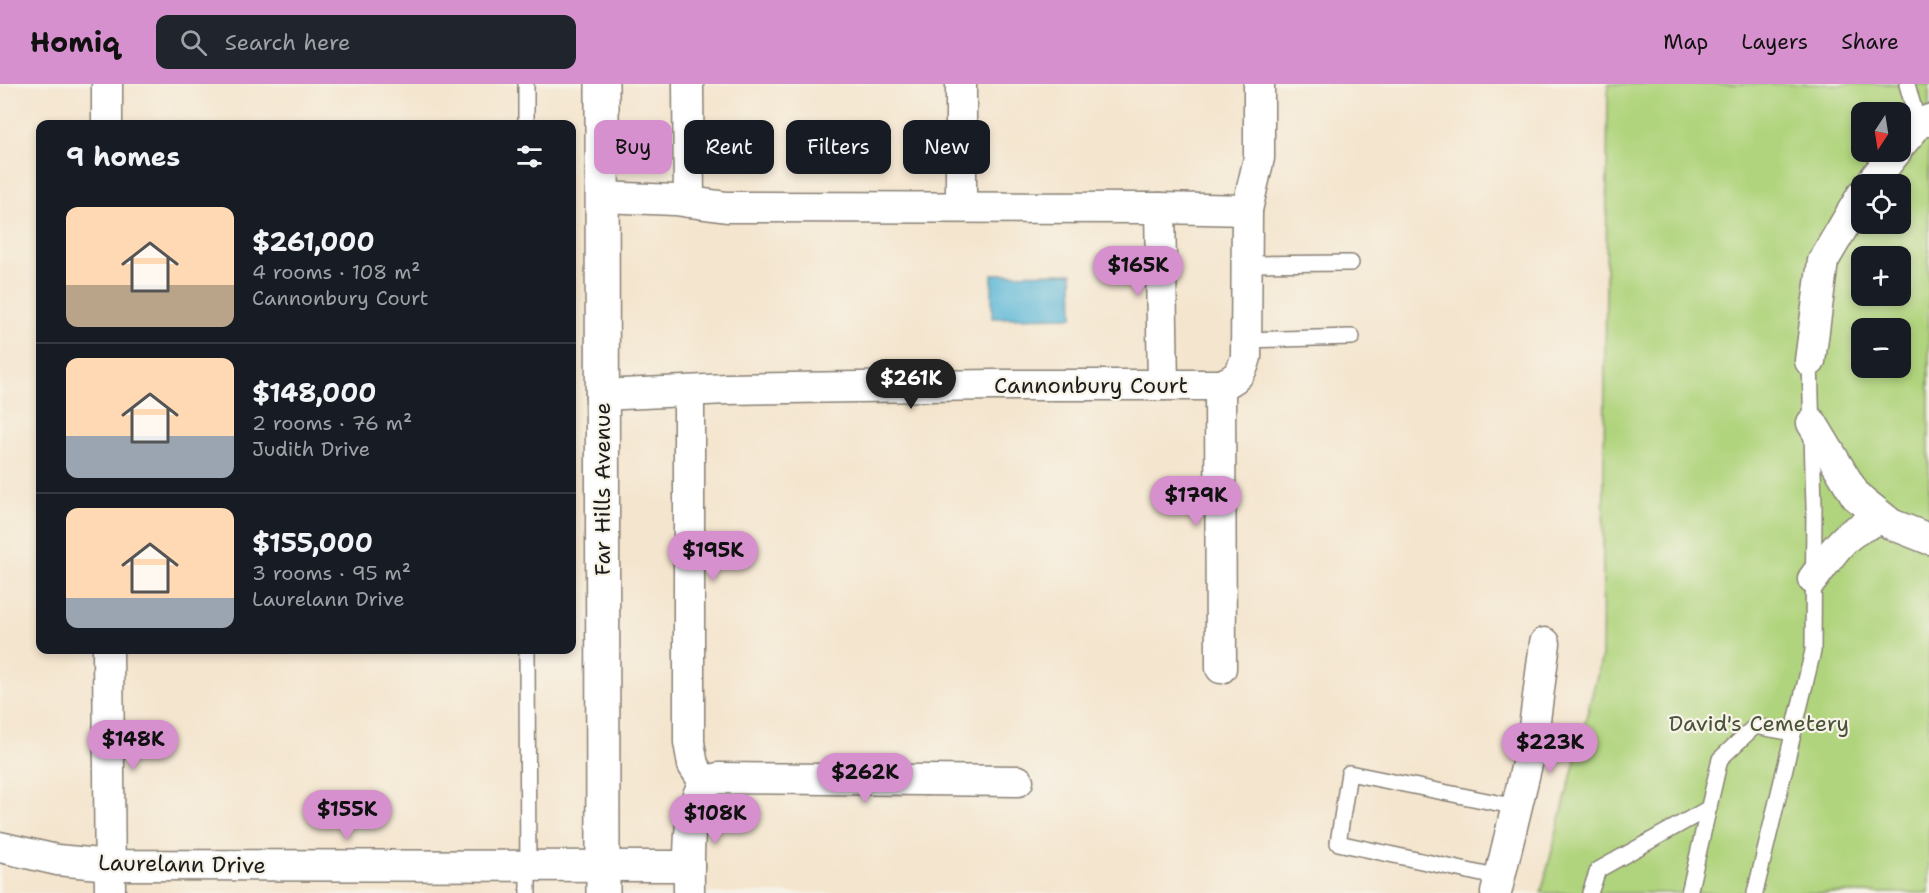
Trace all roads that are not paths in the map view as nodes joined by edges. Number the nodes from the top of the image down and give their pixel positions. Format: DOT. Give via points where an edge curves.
graph roads {
  1 [pos="107,84"];
  2 [pos="526,84"];
  3 [pos="602,84"];
  4 [pos="688,84"];
  5 [pos="961,84"];
  6 [pos="1259,84"];
  7 [pos="1907,84"];
  8 [pos="107,120"];
  9 [pos="526,120"];
  10 [pos="1916,130"];
  11 [pos="1888,162"];
  12 [pos="1878,174"];
  13 [pos="602,197"];
  14 [pos="689,202"];
  15 [pos="962,207"];
  16 [pos="1160,208"];
  17 [pos="1247,210"];
  18 [pos="1851,214"];
  19 [pos="1351,263"];
  20 [pos="1247,264"];
  21 [pos="1352,337"];
  22 [pos="1246,340"];
  23 [pos="1810,361"];
  24 [pos="1163,385"];
  25 [pos="1220,385"];
  26 [pos="689,392"];
  27 [pos="601,395"];
  28 [pos="1812,423"];
  29 [pos="1883,518"];
  30 [pos="1929,539"];
  31 [pos="1813,579"];
  32 [pos="1545,643"];
  33 [pos="108,654"];
  34 [pos="527,654"];
  35 [pos="1221,668"];
  36 [pos="1793,733"];
  37 [pos="1018,781"];
  38 [pos="705,783"];
  39 [pos="1517,807"];
  40 [pos="1709,808"];
  41 [pos="0,847"];
  42 [pos="110,879"];
  43 [pos="528,879"];
  44 [pos="603,879"];
  45 [pos="689,879"];
  46 [pos="1498,885"];
  47 [pos="1590,893"];
  48 [pos="1689,893"];
  49 [pos="1755,893"];
  1 -- 8 [label="street"];
  2 -- 9 [label="lane"];
  3 -- 13 [label="main road, Far Hills Avenue"];
  4 -- 14 [label="street"];
  5 -- 15 [label="street"];
  6 -- 17 [label="street" via="1259,158"];
  7 -- 10 [label="lane"];
  11 -- 12 [label="street"];
  13 -- 14 [label="street"];
  13 -- 27 [label="main road, Far Hills Avenue"];
  14 -- 15 [label="street" via="750,208"];
  15 -- 16 [label="street"];
  16 -- 17 [label="street"];
  16 -- 24 [label="street"];
  17 -- 20 [label="street"];
  18 -- 23 [label="street" via="1823,261"];
  19 -- 20 [label="lane"];
  20 -- 22 [label="street"];
  21 -- 22 [label="lane"];
  22 -- 25 [label="street" via="1242,370 1233,381"];
  23 -- 28 [label="lane"];
  24 -- 25 [label="street, Cannonbury Court"];
  24 -- 26 [label="street, Cannonbury Court"];
  25 -- 35 [label="street"];
  26 -- 27 [label="street, Cannonbury Court"];
  26 -- 38 [label="street" via="689,742 693,765"];
  27 -- 44 [label="main road, Far Hills Avenue"];
  28 -- 29 [label="street" via="1856,496"];
  28 -- 31 [label="lane"];
  29 -- 30 [label="street"];
  29 -- 31 [label="street" via="1843,538"];
  31 -- 36 [label="lane" via="1813,651"];
  32 -- 39 [label="street" via="1532,743"];
  33 -- 42 [label="street"];
  34 -- 43 [label="lane"];
  36 -- 40 [label="lane" via="1755,726 1720,759"];
  36 -- 49 [label="lane"];
  37 -- 38 [label="street" via="718,778"];
  38 -- 45 [label="street" via="693,815"];
  39 -- 46 [label="street"];
  39 -- 46 [label="lane" via="1349,773 1338,843"];
  40 -- 47 [label="lane" via="1598,870"];
  40 -- 48 [label="lane"];
  41 -- 42 [label="street, Laurelann Drive" via="57,860"];
  42 -- 43 [label="street, Laurelann Drive"];
  43 -- 44 [label="street, Laurelann Drive"];
  44 -- 45 [label="street, Laurelann Drive"];
}
